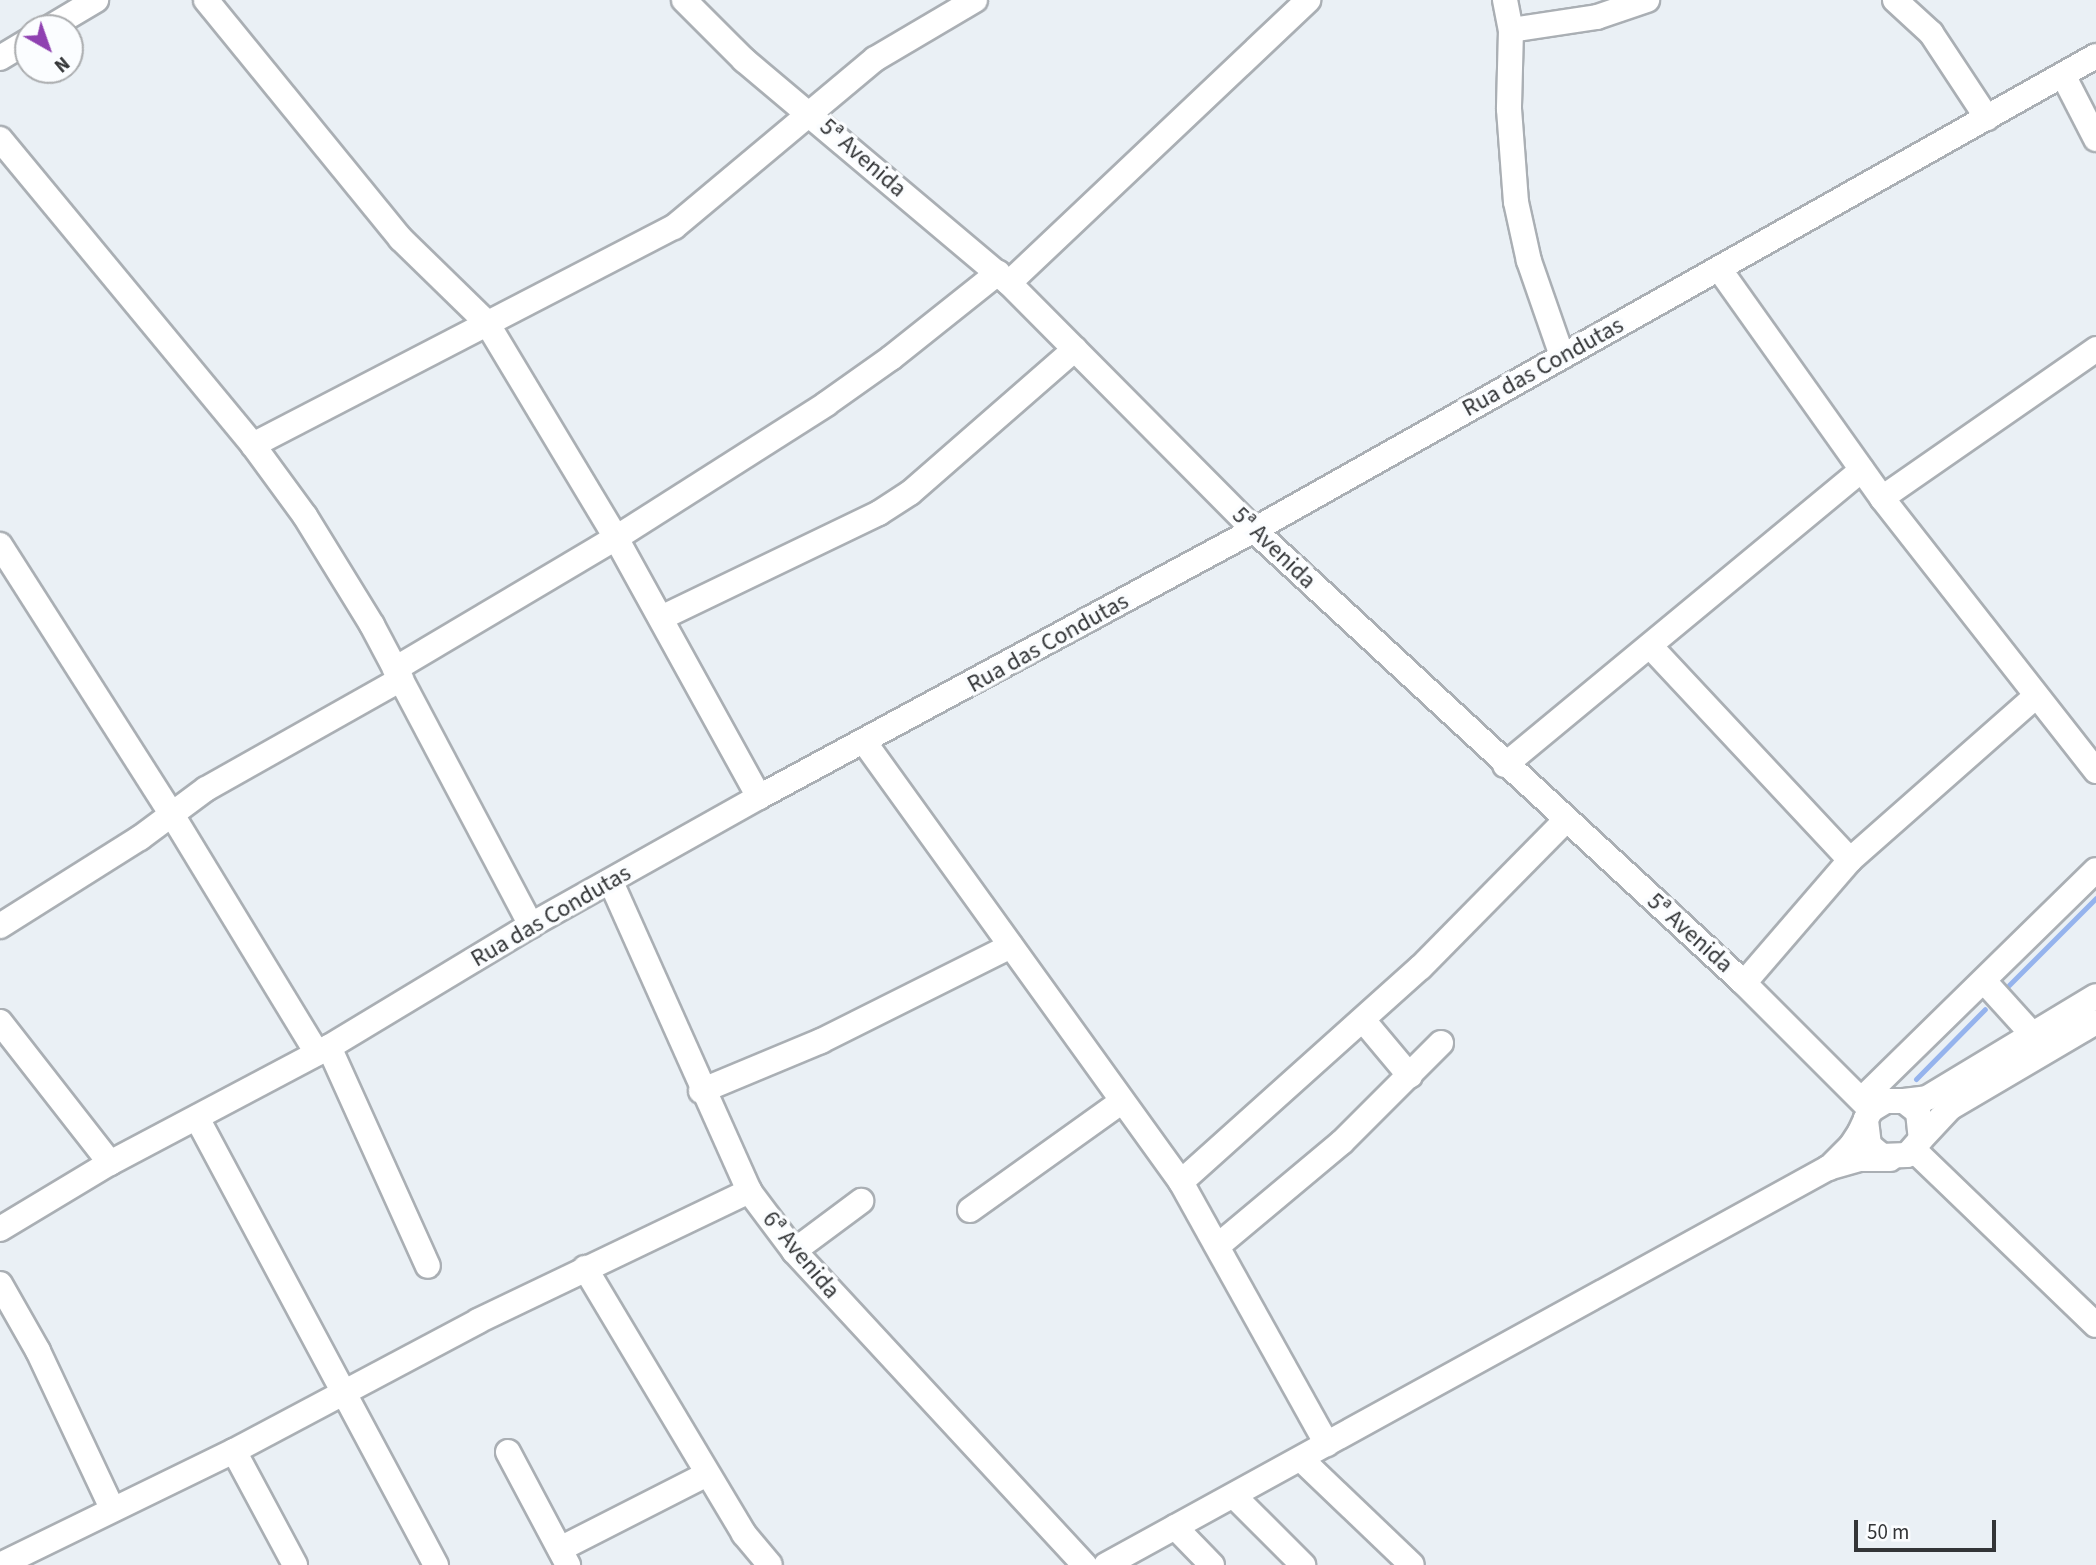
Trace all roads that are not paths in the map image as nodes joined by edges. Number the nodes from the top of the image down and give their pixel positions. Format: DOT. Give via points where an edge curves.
graph roads {
  1 [pos="96,0"];
  2 [pos="206,0"];
  3 [pos="684,0"];
  4 [pos="975,0"];
  5 [pos="1308,0"];
  6 [pos="1505,0"];
  7 [pos="1647,0"];
  8 [pos="1895,0"];
  9 [pos="72,14"];
  10 [pos="1511,30"];
  11 [pos="2096,56"];
  12 [pos="2063,75"];
  13 [pos="810,111"];
  14 [pos="1987,118"];
  15 [pos="0,139"];
  16 [pos="2096,139"];
  17 [pos="1720,270"];
  18 [pos="1003,278"];
  19 [pos="486,323"];
  20 [pos="1075,349"];
  21 [pos="2096,349"];
  22 [pos="1562,356"];
  23 [pos="253,445"];
  24 [pos="1862,470"];
  25 [pos="1882,498"];
  26 [pos="1254,530"];
  27 [pos="616,538"];
  28 [pos="0,545"];
  29 [pos="661,618"];
  30 [pos="1650,646"];
  31 [pos="398,674"];
  32 [pos="2036,695"];
  33 [pos="864,743"];
  34 [pos="1505,765"];
  35 [pos="2096,771"];
  36 [pos="759,797"];
  37 [pos="171,813"];
  38 [pos="1566,820"];
  39 [pos="1850,860"];
  40 [pos="2096,870"];
  41 [pos="611,882"];
  42 [pos="531,925"];
  43 [pos="0,926"];
  44 [pos="1011,946"];
  45 [pos="1984,981"];
  46 [pos="1744,982"];
  47 [pos="2096,996"];
  48 [pos="1363,1020"];
  49 [pos="0,1022"];
  50 [pos="2096,1022"];
  51 [pos="2033,1035"];
  52 [pos="1441,1043"];
  53 [pos="323,1050"];
  54 [pos="1410,1076"];
  55 [pos="701,1091"];
  56 [pos="1122,1101"];
  57 [pos="1904,1101"];
  58 [pos="1867,1109"];
  59 [pos="197,1118"];
  60 [pos="1918,1144"];
  61 [pos="1891,1158"];
  62 [pos="110,1163"];
  63 [pos="1828,1168"];
  64 [pos="1181,1182"];
  65 [pos="749,1191"];
  66 [pos="861,1201"];
  67 [pos="970,1210"];
  68 [pos="0,1230"];
  69 [pos="1220,1244"];
  70 [pos="794,1251"];
  71 [pos="428,1266"];
  72 [pos="585,1268"];
  73 [pos="0,1284"];
  74 [pos="2096,1325"];
  75 [pos="345,1389"];
  76 [pos="1327,1444"];
  77 [pos="234,1451"];
  78 [pos="508,1452"];
  79 [pos="1301,1459"];
  80 [pos="707,1474"];
  81 [pos="1234,1496"];
  82 [pos="112,1508"];
  83 [pos="1175,1527"];
  84 [pos="564,1557"];
  85 [pos="0,1565"];
  86 [pos="295,1565"];
  87 [pos="436,1565"];
  88 [pos="770,1565"];
  89 [pos="1085,1565"];
  90 [pos="1106,1565"];
  91 [pos="1212,1565"];
  92 [pos="1303,1565"];
  93 [pos="1412,1565"];
  1 -- 9 [label="street"];
  2 -- 19 [label="street" via="408,247"];
  3 -- 13 [label="street, 5ª Avenida" via="744,60"];
  4 -- 13 [label="street" via="875,59"];
  5 -- 18 [label="street"];
  6 -- 10 [label="street"];
  7 -- 10 [label="street" via="1597,17"];
  8 -- 14 [label="street" via="1931,33"];
  10 -- 22 [label="street" via="1509,109 1516,202 1529,261"];
  11 -- 12 [label="street, Rua das Condutas"];
  12 -- 14 [label="street, Rua das Condutas"];
  12 -- 16 [label="street"];
  13 -- 18 [label="street, 5ª Avenida"];
  13 -- 19 [label="street" via="674,227"];
  14 -- 17 [label="street, Rua das Condutas"];
  15 -- 23 [label="street"];
  17 -- 22 [label="street, Rua das Condutas"];
  17 -- 24 [label="street"];
  18 -- 20 [label="street, 5ª Avenida"];
  18 -- 27 [label="street" via="891,358"];
  19 -- 23 [label="street"];
  19 -- 27 [label="street"];
  20 -- 26 [label="street, 5ª Avenida"];
  20 -- 29 [label="street" via="910,493 879,513"];
  21 -- 25 [label="street"];
  22 -- 26 [label="street, Rua das Condutas"];
  23 -- 31 [label="street" via="305,516"];
  24 -- 25 [label="street"];
  24 -- 30 [label="street"];
  25 -- 32 [label="street"];
  26 -- 33 [label="street, Rua das Condutas"];
  26 -- 34 [label="street, 5ª Avenida"];
  27 -- 29 [label="street"];
  27 -- 31 [label="street"];
  28 -- 37 [label="street"];
  29 -- 36 [label="street"];
  30 -- 34 [label="street"];
  30 -- 39 [label="street"];
  31 -- 37 [label="street"];
  31 -- 42 [label="street"];
  32 -- 35 [label="street"];
  32 -- 39 [label="street"];
  33 -- 36 [label="street, Rua das Condutas"];
  33 -- 44 [label="street"];
  34 -- 38 [label="street, 5ª Avenida"];
  36 -- 41 [label="street, Rua das Condutas"];
  37 -- 43 [label="street"];
  37 -- 53 [label="street"];
  38 -- 46 [label="street, 5ª Avenida"];
  38 -- 48 [label="street"];
  39 -- 46 [label="street"];
  40 -- 45 [label="street"];
  41 -- 42 [label="street, Rua das Condutas"];
  41 -- 55 [label="street, 6ª Avenida"];
  42 -- 53 [label="street, Rua das Condutas"];
  44 -- 55 [label="street" via="821,1041"];
  44 -- 56 [label="street"];
  45 -- 51 [label="street"];
  45 -- 58 [label="street"];
  46 -- 58 [label="street, 5ª Avenida"];
  47 -- 51 [label="street"];
  48 -- 54 [label="street"];
  48 -- 64 [label="street"];
  49 -- 62 [label="street"];
  50 -- 60 [label="street" via="1950,1108"];
  51 -- 57 [label="street" via="1927,1098"];
  52 -- 54 [label="street"];
  53 -- 59 [label="street, Rua das Condutas"];
  53 -- 71 [label="street"];
  54 -- 69 [label="street" via="1342,1142"];
  55 -- 65 [label="street, 6ª Avenida"];
  56 -- 64 [label="street"];
  56 -- 67 [label="street"];
  57 -- 58 [label="street" via="1886,1101"];
  57 -- 60 [label="street" via="1922,1121"];
  58 -- 61 [label="street" via="1868,1145"];
  58 -- 63 [label="street" via="1851,1146"];
  59 -- 62 [label="street, Rua das Condutas"];
  59 -- 75 [label="street"];
  60 -- 61 [label="street"];
  60 -- 74 [label="street"];
  61 -- 63 [label="street"];
  62 -- 68 [label="street, Rua das Condutas"];
  63 -- 76 [label="street"];
  64 -- 69 [label="street"];
  65 -- 70 [label="street, 6ª Avenida"];
  65 -- 72 [label="street"];
  66 -- 70 [label="street"];
  69 -- 76 [label="street"];
  70 -- 89 [label="street, 6ª Avenida"];
  72 -- 75 [label="street"];
  72 -- 80 [label="street"];
  73 -- 82 [label="street" via="38,1351"];
  75 -- 77 [label="street"];
  75 -- 87 [label="street"];
  76 -- 79 [label="street"];
  77 -- 82 [label="street"];
  77 -- 86 [label="street"];
  78 -- 84 [label="street"];
  79 -- 81 [label="street"];
  79 -- 93 [label="street"];
  80 -- 84 [label="street"];
  80 -- 88 [label="street" via="744,1534"];
  81 -- 83 [label="street"];
  81 -- 92 [label="street"];
  82 -- 85 [label="street"];
  83 -- 90 [label="street"];
  83 -- 91 [label="street"];
}
